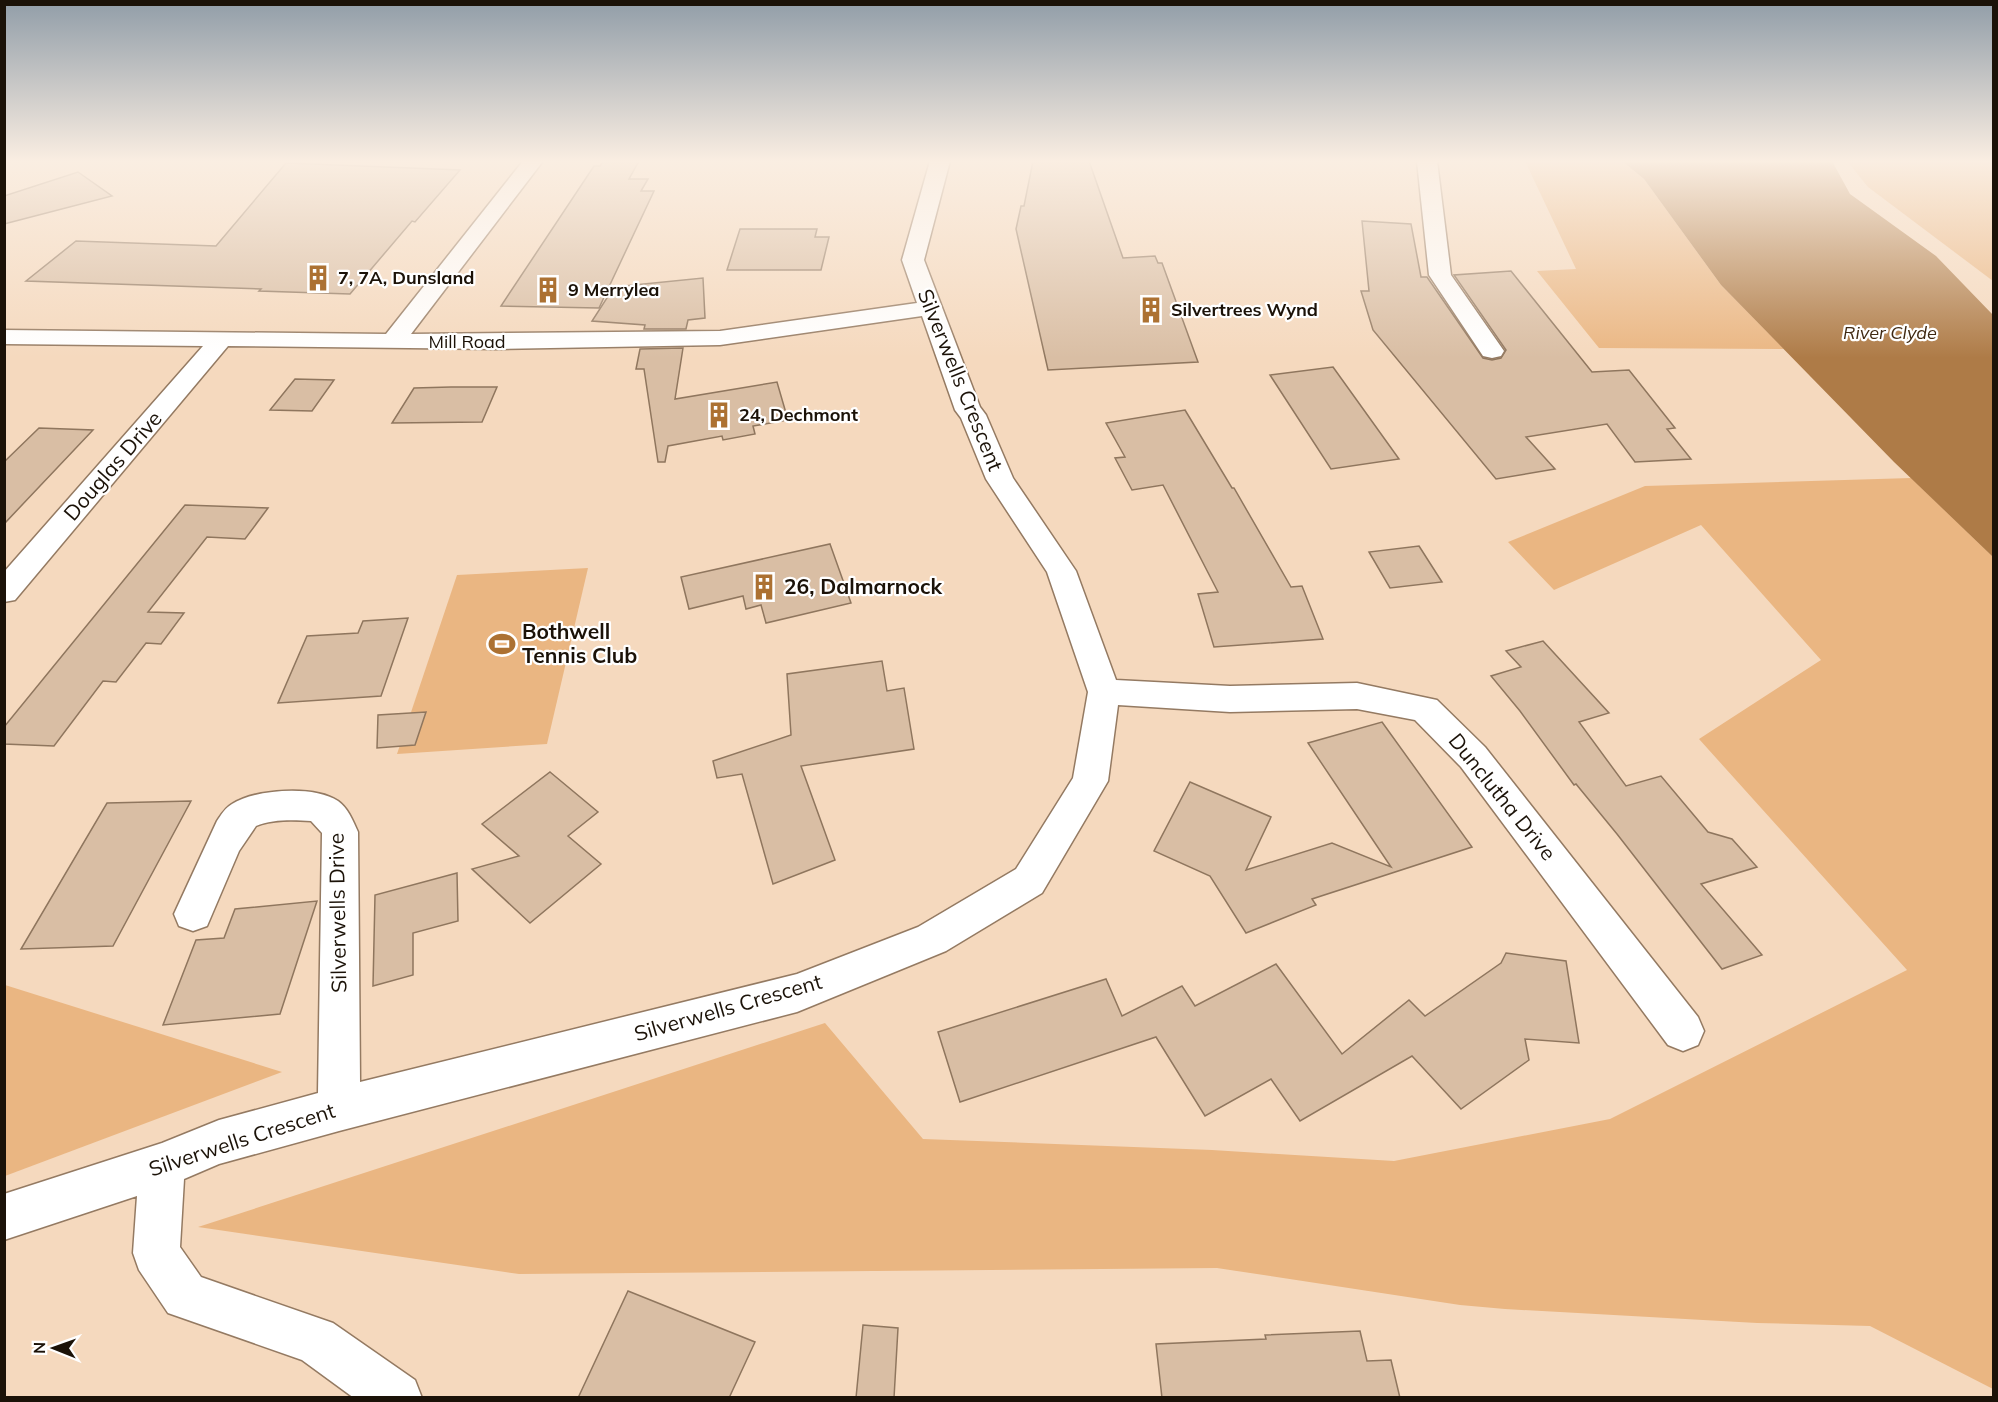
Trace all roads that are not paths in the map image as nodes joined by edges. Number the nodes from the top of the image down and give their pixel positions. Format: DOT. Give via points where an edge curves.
graph roads {
  1 [pos="482,226"];
  2 [pos="922,226"];
  3 [pos="1434,226"];
  4 [pos="928,308"];
  5 [pos="4,337"];
  6 [pos="221,340"];
  7 [pos="393,341"];
  8 [pos="1492,351"];
  9 [pos="4,592"];
  10 [pos="1104,692"];
  11 [pos="193,914"];
  12 [pos="1683,1030"];
  13 [pos="339,1109"];
  14 [pos="162,1165"];
  15 [pos="4,1217"];
  16 [pos="397,1398"];
  1 -- 7 [label="street"];
  2 -- 4 [label="street, Silverwells Crescent" via="913,260"];
  3 -- 8 [label="street" via="1440,275"];
  4 -- 7 [label="street, Mill Road" via="720,338"];
  4 -- 10 [label="street, Silverwells Crescent" via="1000,479 1061,571"];
  5 -- 6 [label="street, Mill Road"];
  6 -- 7 [label="street, Mill Road"];
  6 -- 9 [label="street, Douglas Drive"];
  10 -- 12 [label="street, Dunclutha Drive" via="1230,699 1357,696 1425,709 1473,756"];
  10 -- 13 [label="street, Silverwells Crescent" via="1090,780 1029,881 932,939 797,993"];
  11 -- 13 [label="street, Silverwells Drive" via="232,828 243,815 275,807 315,805 333,817 340,832"];
  13 -- 14 [label="street, Silverwells Crescent" via="219,1142"];
  14 -- 15 [label="street, Silverwells Crescent"];
  14 -- 16 [label="street" via="156,1253 185,1296 316,1340"];
}
